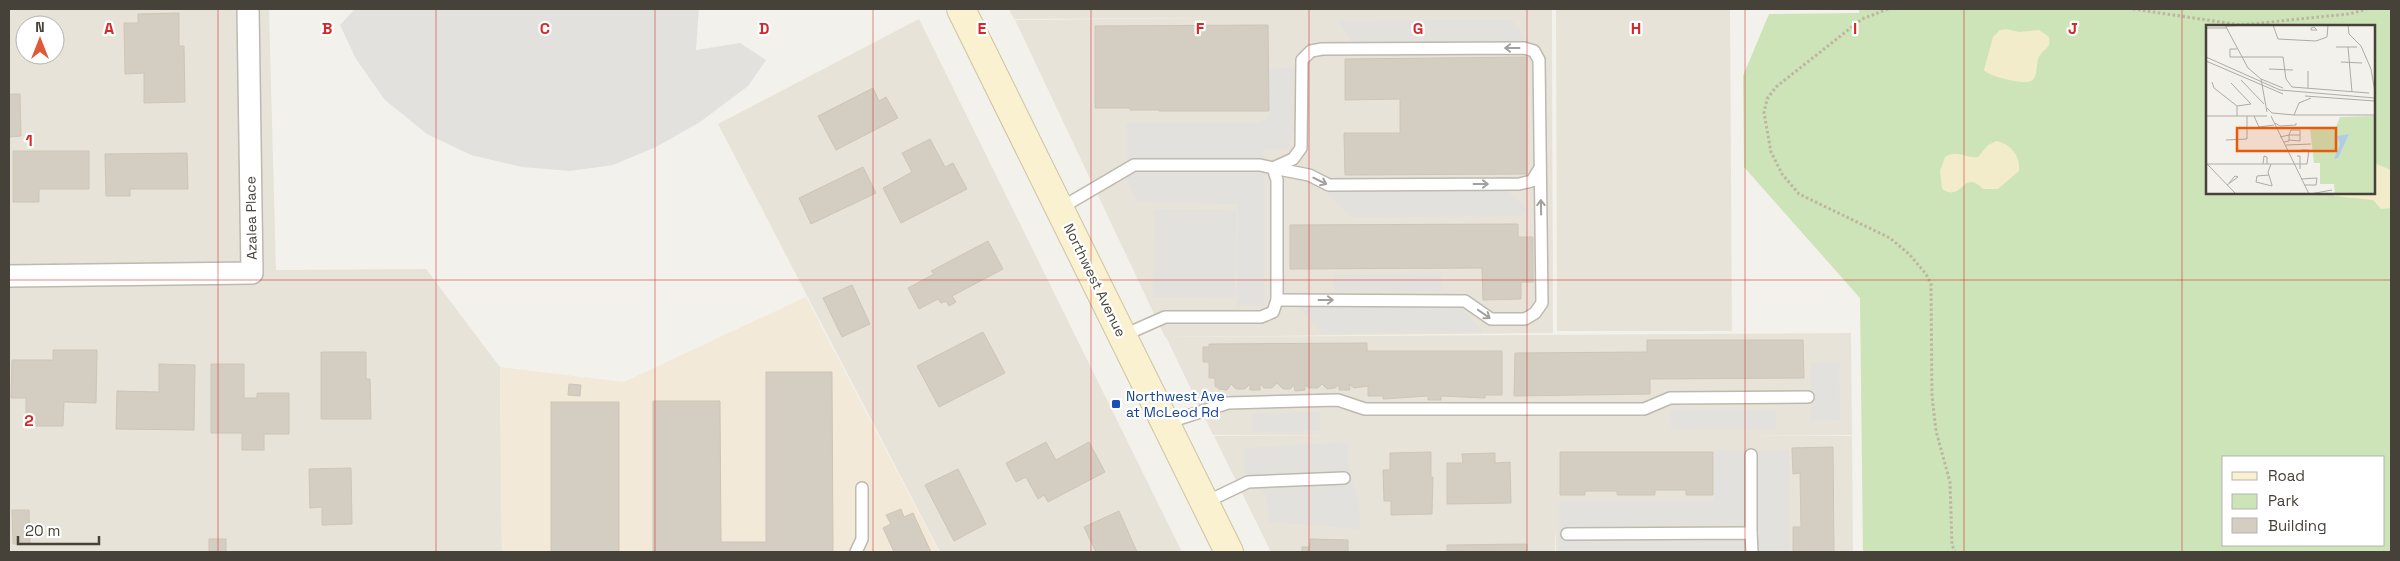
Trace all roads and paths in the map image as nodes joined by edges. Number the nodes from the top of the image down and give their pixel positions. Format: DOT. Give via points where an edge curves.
graph roads {
  1 [pos="248,9"];
  2 [pos="961,9"];
  3 [pos="1888,9"];
  4 [pos="2133,9"];
  5 [pos="2367,9"];
  6 [pos="1273,168"];
  7 [pos="1540,168"];
  8 [pos="1060,209"];
  9 [pos="9,276"];
  10 [pos="1277,300"];
  11 [pos="1122,336"];
  12 [pos="1808,397"];
  13 [pos="1165,424"];
  14 [pos="1751,456"];
  15 [pos="1344,478"];
  16 [pos="862,488"];
  17 [pos="1204,503"];
  18 [pos="1751,533"];
  19 [pos="1567,534"];
  20 [pos="856,552"];
  21 [pos="1229,552"];
  22 [pos="1752,552"];
  23 [pos="1955,552"];
  1 -- 9 [label="street, Azalea Place" via="252,273"];
  2 -- 8 [label="main road, Northwest Avenue"];
  3 -- 23 [label="path" via="1862,19 1776,87 1767,99 1765,129 1771,152 1782,174 1799,194 1890,238 1926,274 1932,300 1932,396 1936,431 1950,482"];
  4 -- 5 [label="path" via="2241,25 2349,14"];
  6 -- 7 [label="lane, one-way" via="1309,175 1329,185 1519,184 1532,181"];
  7 -- 6 [label="lane, one-way" via="1539,60 1534,51 1524,48 1310,51 1302,60 1301,148 1294,159"];
  6 -- 8 [label="lane" via="1260,164 1134,164"];
  6 -- 10 [label="lane" via="1277,180"];
  10 -- 7 [label="lane, one-way" via="1465,301 1491,319 1525,319 1542,303"];
  8 -- 11 [label="main road, Northwest Avenue"];
  10 -- 11 [label="lane" via="1273,312 1261,317 1165,317"];
  11 -- 13 [label="main road, Northwest Avenue"];
  12 -- 13 [label="lane" via="1670,398 1644,409 1365,409 1338,400 1228,403"];
  13 -- 17 [label="main road, Northwest Avenue"];
  14 -- 18 [label="lane"];
  15 -- 17 [label="lane" via="1248,482"];
  16 -- 20 [label="lane" via="862,539"];
  17 -- 21 [label="main road, Northwest Avenue"];
  18 -- 19 [label="lane"];
  18 -- 22 [label="lane"];
}
